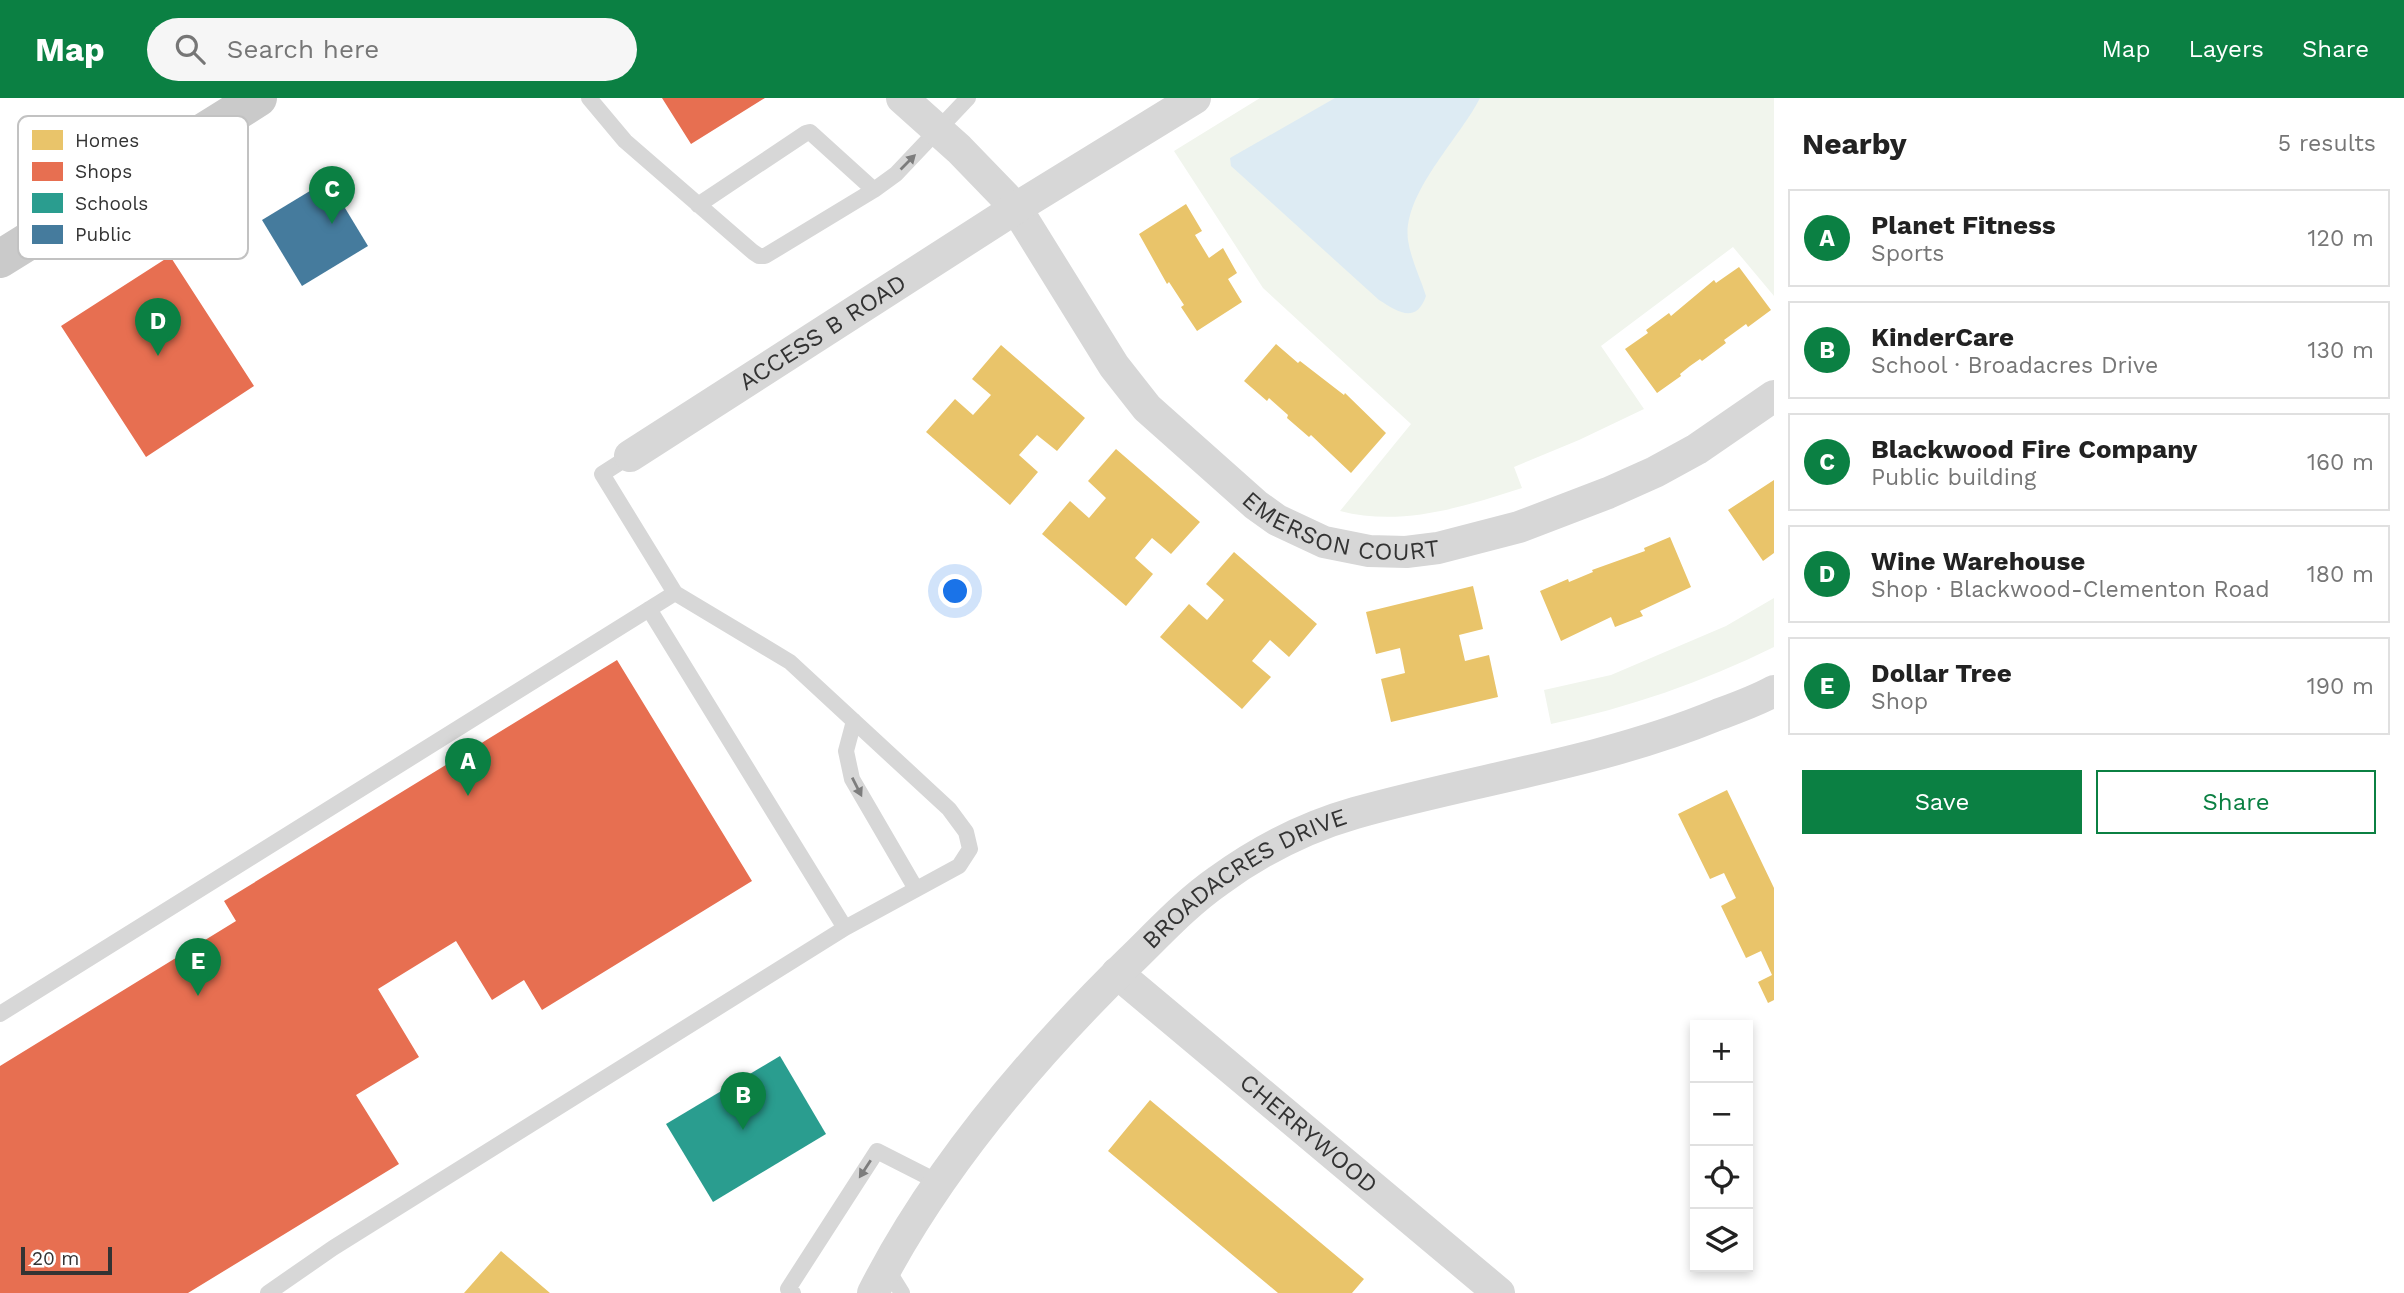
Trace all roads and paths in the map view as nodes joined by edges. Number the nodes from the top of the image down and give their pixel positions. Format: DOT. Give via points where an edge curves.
graph roads {
  1 [pos="258,98"];
  2 [pos="589,98"];
  3 [pos="902,98"];
  4 [pos="968,98"];
  5 [pos="1195,98"];
  6 [pos="229,116"];
  7 [pos="939,131"];
  8 [pos="874,190"];
  9 [pos="698,205"];
  10 [pos="1016,208"];
  11 [pos="18,248"];
  12 [pos="0,259"];
  13 [pos="1774,396"];
  14 [pos="630,456"];
  15 [pos="675,593"];
  16 [pos="649,608"];
  17 [pos="1772,697"];
  18 [pos="853,721"];
  19 [pos="916,889"];
  20 [pos="845,928"];
  21 [pos="1117,973"];
  22 [pos="0,1014"];
  23 [pos="940,1184"];
  24 [pos="887,1284"];
  25 [pos="268,1293"];
  26 [pos="793,1293"];
  27 [pos="1499,1293"];
  1 -- 6 [label="main road"];
  2 -- 9 [label="lane" via="625,141"];
  3 -- 7 [label="street, EMERSON COURT"];
  4 -- 7 [label="lane"];
  5 -- 10 [label="street, ACCESS B ROAD"];
  8 -- 7 [label="lane, one-way"];
  7 -- 10 [label="street, EMERSON COURT"];
  8 -- 9 [label="lane" via="765,256 753,252"];
  8 -- 9 [label="lane" via="810,132"];
  10 -- 13 [label="street, EMERSON COURT" via="1115,366 1147,408 1277,520 1347,548 1385,553 1438,548 1519,527 1655,472"];
  10 -- 14 [label="street, ACCESS B ROAD"];
  11 -- 12 [label="main road"];
  14 -- 15 [label="lane" via="602,474"];
  15 -- 16 [label="lane"];
  15 -- 18 [label="lane" via="789,662"];
  16 -- 20 [label="lane"];
  16 -- 22 [label="lane"];
  17 -- 21 [label="street, BROADACRES DRIVE" via="1620,750 1318,825 1220,879"];
  18 -- 19 [label="lane, one-way" via="846,751 852,779"];
  18 -- 19 [label="lane" via="949,809 966,832 970,849 959,866"];
  19 -- 20 [label="lane"];
  20 -- 25 [label="lane"];
  21 -- 23 [label="street, BROADACRES DRIVE" via="1030,1065"];
  21 -- 27 [label="street, CHERRYWOOD"];
  23 -- 24 [label="street, BROADACRES DRIVE"];
  23 -- 26 [label="lane, one-way" via="877,1151 788,1289"];
}
